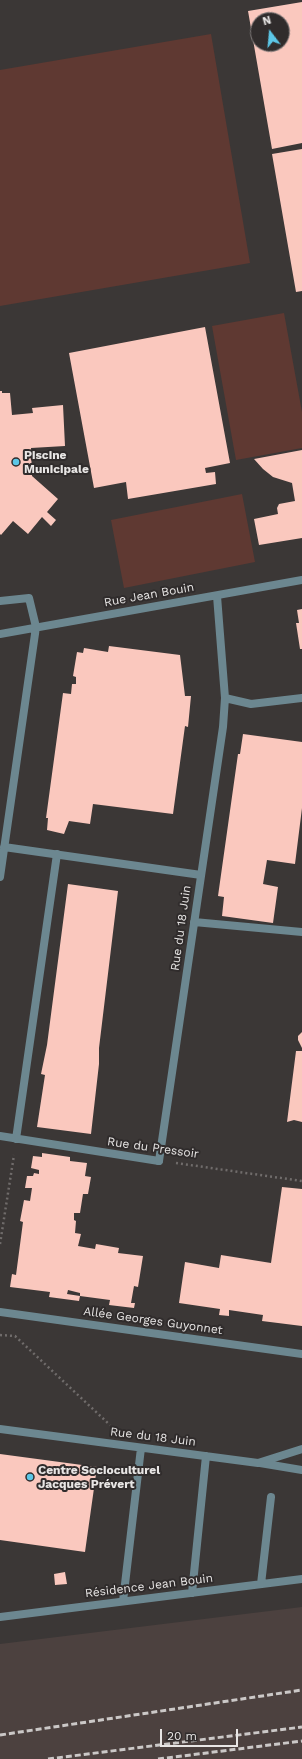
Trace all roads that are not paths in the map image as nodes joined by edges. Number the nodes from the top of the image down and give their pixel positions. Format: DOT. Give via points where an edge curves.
graph roads {
  1 [pos="302,580"];
  2 [pos="217,596"];
  3 [pos="0,601"];
  4 [pos="36,627"];
  5 [pos="0,634"];
  6 [pos="224,698"];
  7 [pos="302,698"];
  8 [pos="4,847"];
  9 [pos="57,854"];
  10 [pos="201,876"];
  11 [pos="0,877"];
  12 [pos="194,922"];
  13 [pos="302,932"];
  14 [pos="0,1136"];
  15 [pos="16,1139"];
  16 [pos="159,1161"];
  17 [pos="0,1312"];
  18 [pos="302,1354"];
  19 [pos="0,1429"];
  20 [pos="141,1448"];
  21 [pos="302,1449"];
  22 [pos="206,1456"];
  23 [pos="258,1463"];
  24 [pos="302,1470"];
  25 [pos="271,1498"];
  26 [pos="302,1579"];
  27 [pos="261,1584"];
  28 [pos="192,1593"];
  29 [pos="123,1601"];
  30 [pos="0,1617"];
  1 -- 2 [label="street, Rue Jean Bouin"];
  2 -- 4 [label="street, Rue Jean Bouin"];
  2 -- 6 [label="street, Rue du 18 Juin"];
  3 -- 4 [label="street" via="29,598"];
  4 -- 5 [label="street, Rue Jean Bouin"];
  4 -- 8 [label="street"];
  6 -- 7 [label="street" via="251,704"];
  6 -- 10 [label="street, Rue du 18 Juin" via="223,727"];
  8 -- 9 [label="street"];
  8 -- 11 [label="street"];
  9 -- 10 [label="street"];
  9 -- 15 [label="street"];
  10 -- 12 [label="street, Rue du 18 Juin"];
  12 -- 13 [label="street"];
  12 -- 16 [label="street, Rue du 18 Juin"];
  14 -- 15 [label="street, Rue du Pressoir"];
  15 -- 16 [label="street, Rue du Pressoir"];
  17 -- 18 [label="street, Allée Georges Guyonnet"];
  19 -- 20 [label="street, Rue du 18 Juin"];
  20 -- 22 [label="street, Rue du 18 Juin"];
  20 -- 29 [label="street"];
  21 -- 23 [label="street, Rue du 18 Juin"];
  22 -- 23 [label="street, Rue du 18 Juin"];
  22 -- 28 [label="street"];
  23 -- 24 [label="street"];
  25 -- 27 [label="street"];
  26 -- 27 [label="street, Résidence Jean Bouin"];
  27 -- 28 [label="street, Résidence Jean Bouin"];
  28 -- 29 [label="street, Résidence Jean Bouin"];
  29 -- 30 [label="street, Résidence Jean Bouin"];
}
